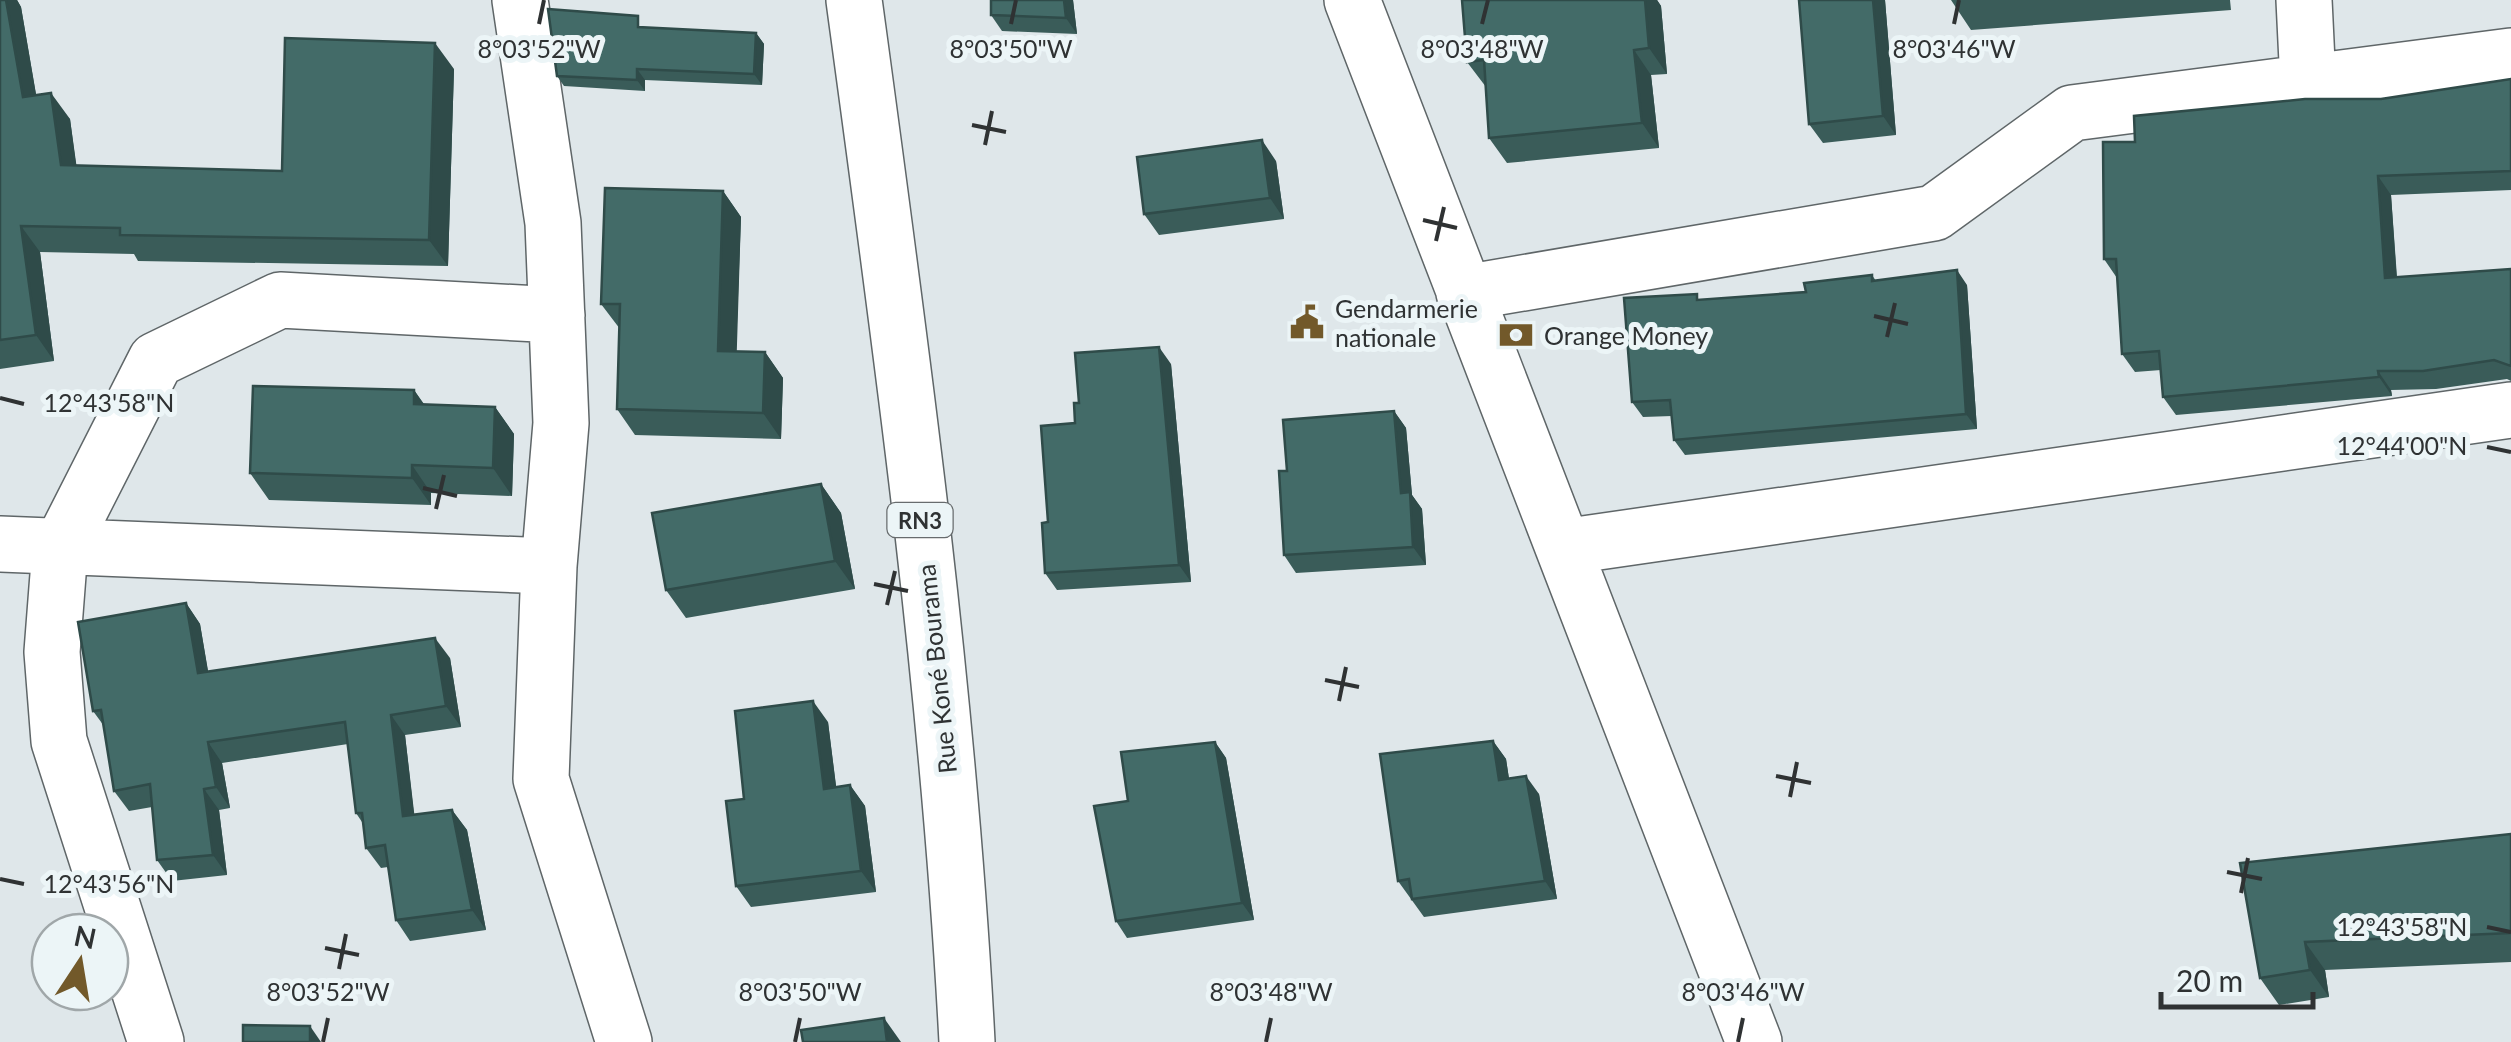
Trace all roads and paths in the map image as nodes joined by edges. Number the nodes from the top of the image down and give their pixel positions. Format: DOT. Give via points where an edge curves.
graph roads {
  1 [pos="520,0"];
  2 [pos="854,0"];
  3 [pos="1352,0"];
  4 [pos="2304,0"];
  5 [pos="2511,56"];
  6 [pos="2308,83"];
  7 [pos="1464,294"];
  8 [pos="557,315"];
  9 [pos="2511,410"];
  10 [pos="0,544"];
  11 [pos="1563,547"];
  12 [pos="60,549"];
  13 [pos="549,566"];
  14 [pos="156,1042"];
  15 [pos="624,1042"];
  16 [pos="966,1042"];
  17 [pos="1754,1042"];
  1 -- 8 [label="main road" via="554,223"];
  2 -- 16 [label="main road, Rue Koné Bourama / RN3" via="901,348 954,830"];
  3 -- 7 [label="main road"];
  4 -- 6 [label="main road"];
  5 -- 6 [label="main road"];
  6 -- 7 [label="main road" via="2072,113 1934,213"];
  7 -- 11 [label="main road"];
  8 -- 12 [label="main road" via="280,300 156,360"];
  8 -- 13 [label="main road" via="561,423"];
  9 -- 11 [label="main road"];
  10 -- 12 [label="main road"];
  11 -- 17 [label="main road"];
  12 -- 13 [label="main road"];
  12 -- 14 [label="main road" via="52,652 59,741"];
  13 -- 15 [label="main road" via="540,778"];
}
